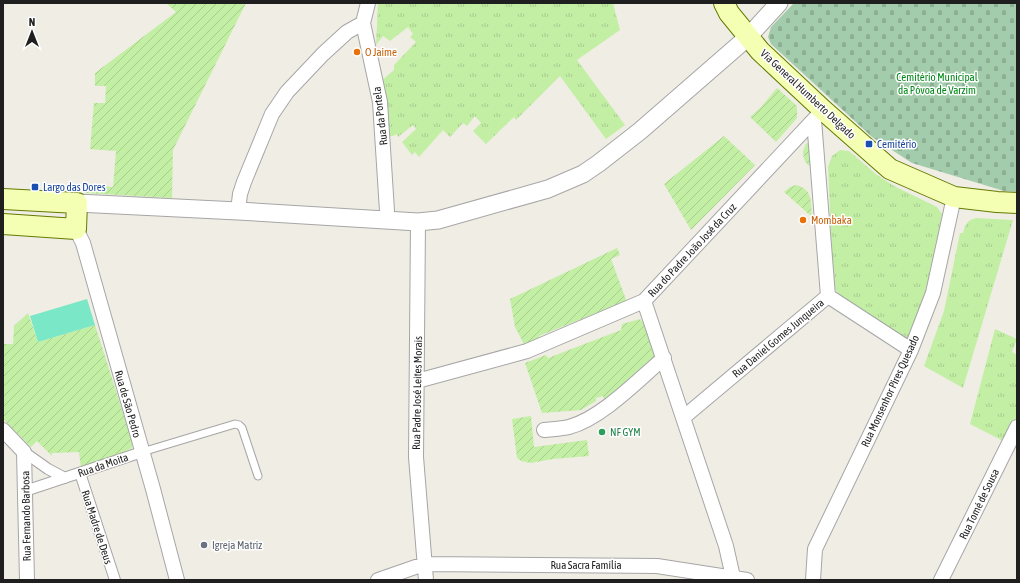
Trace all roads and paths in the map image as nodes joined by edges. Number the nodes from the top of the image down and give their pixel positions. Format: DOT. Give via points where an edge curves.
graph roads {
  1 [pos="368,3"];
  2 [pos="724,3"];
  3 [pos="779,3"];
  4 [pos="363,23"];
  5 [pos="748,37"];
  6 [pos="818,115"];
  7 [pos="954,197"];
  8 [pos="3,199"];
  9 [pos="77,203"];
  10 [pos="1017,203"];
  11 [pos="238,211"];
  12 [pos="387,211"];
  13 [pos="369,219"];
  14 [pos="410,222"];
  15 [pos="3,224"];
  16 [pos="76,229"];
  17 [pos="828,296"];
  18 [pos="644,301"];
  19 [pos="910,350"];
  20 [pos="664,358"];
  21 [pos="417,381"];
  22 [pos="684,417"];
  23 [pos="1017,427"];
  24 [pos="3,430"];
  25 [pos="544,430"];
  26 [pos="24,452"];
  27 [pos="142,452"];
  28 [pos="80,473"];
  29 [pos="258,476"];
  30 [pos="65,478"];
  31 [pos="25,491"];
  32 [pos="424,564"];
  33 [pos="740,579"];
  34 [pos="27,580"];
  35 [pos="115,580"];
  36 [pos="177,580"];
  37 [pos="378,580"];
  38 [pos="426,580"];
  39 [pos="813,580"];
  40 [pos="941,580"];
  1 -- 4 [label="street"];
  2 -- 5 [label="main road, Via General Humberto Delgado" via="728,13"];
  3 -- 5 [label="street"];
  4 -- 11 [label="street" via="347,32 323,54 287,92 272,114 244,182"];
  4 -- 12 [label="street, Rua da Portela" via="380,102"];
  5 -- 6 [label="main road, Via General Humberto Delgado"];
  5 -- 14 [label="street" via="640,131 583,174 548,189 438,220"];
  6 -- 7 [label="main road, Via General Humberto Delgado" via="890,170"];
  6 -- 17 [label="street, Rua Daniel Gomes Junqueira"];
  6 -- 18 [label="street, Rua do Padre João José da Cruz"];
  7 -- 10 [label="main road, Via General Humberto Delgado"];
  7 -- 19 [label="street, Rua Monsenhor Pires Quesado" via="933,293"];
  8 -- 9 [label="main road"];
  9 -- 11 [label="street"];
  9 -- 16 [label="main road"];
  11 -- 13 [label="street"];
  12 -- 13 [label="street"];
  12 -- 14 [label="street"];
  13 -- 14 [label="street"];
  14 -- 21 [label="street, Rua Padre José Leites Morais"];
  15 -- 16 [label="main road"];
  16 -- 27 [label="street, Rua de São Pedro" via="83,243"];
  17 -- 19 [label="street"];
  17 -- 22 [label="street, Rua Daniel Gomes Junqueira"];
  18 -- 20 [label="street"];
  18 -- 21 [label="street, Rua do Padre João José da Cruz" via="527,351"];
  19 -- 39 [label="street, Rua Monsenhor Pires Quesado" via="816,549"];
  20 -- 22 [label="street"];
  20 -- 25 [label="street" via="612,403 583,421 568,427"];
  21 -- 32 [label="street, Rua Padre José Leites Morais" via="416,457"];
  22 -- 33 [label="street" via="726,546"];
  23 -- 40 [label="street, Rua Tomé de Sousa"];
  24 -- 26 [label="street"];
  26 -- 30 [label="street, Rua da Moita"];
  26 -- 31 [label="street, Rua Fernando Barbosa"];
  27 -- 28 [label="street, Rua da Moita"];
  27 -- 29 [label="lane" via="235,424 242,428"];
  27 -- 36 [label="street, Rua de São Pedro"];
  28 -- 30 [label="street, Rua da Moita"];
  28 -- 35 [label="street, Rua Madre de Deus"];
  30 -- 31 [label="street, Rua da Moita"];
  31 -- 34 [label="street, Rua Fernando Barbosa"];
  32 -- 33 [label="street, Rua Sacra Família" via="657,566"];
  32 -- 37 [label="street, Rua Sacra Família"];
  32 -- 38 [label="street, Rua Padre José Leites Morais"];
}
